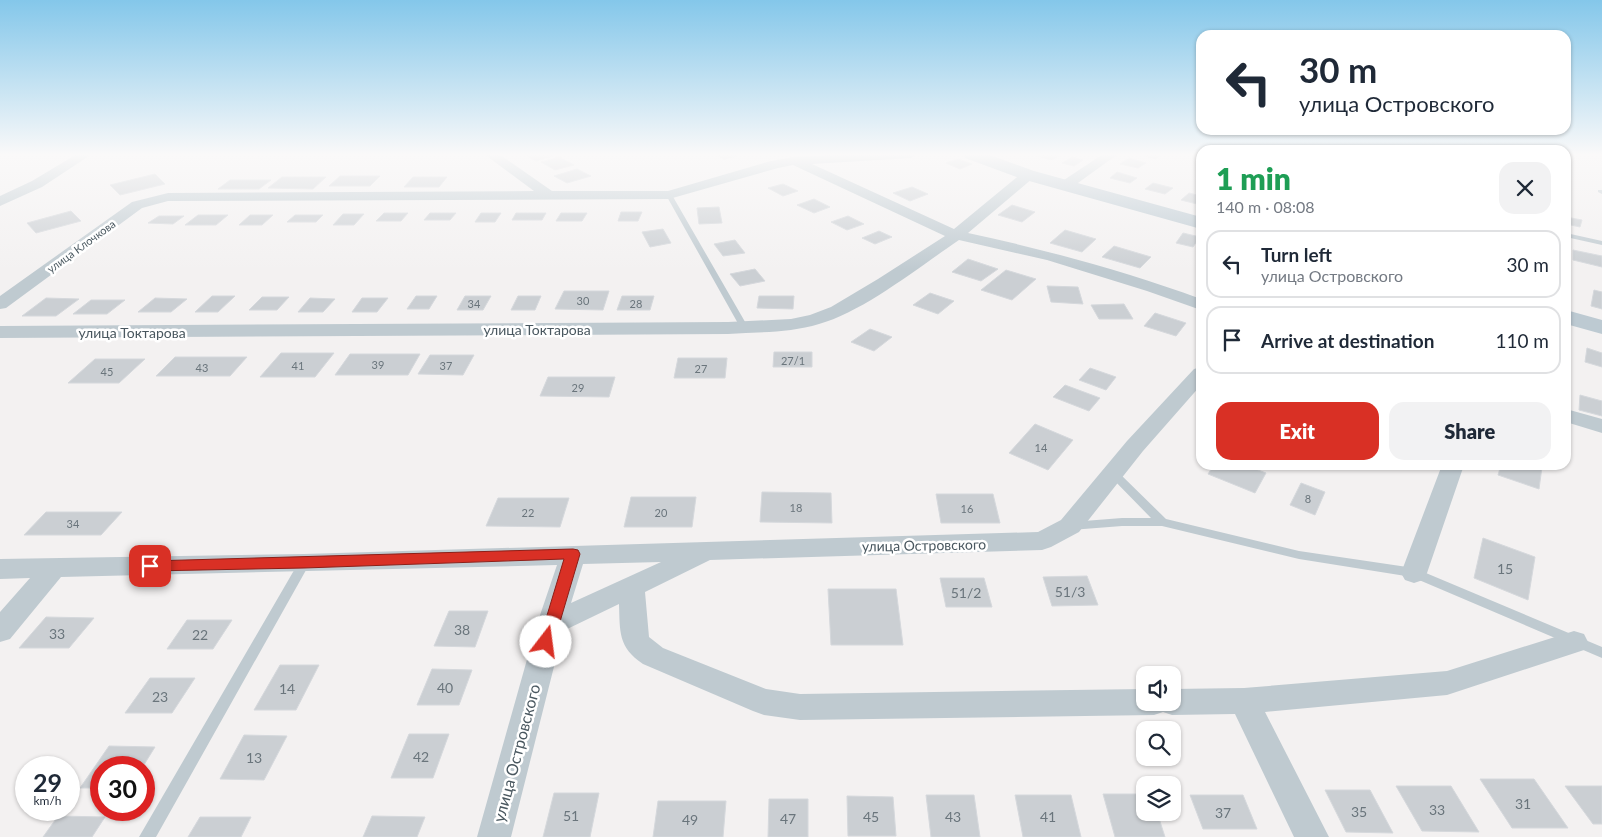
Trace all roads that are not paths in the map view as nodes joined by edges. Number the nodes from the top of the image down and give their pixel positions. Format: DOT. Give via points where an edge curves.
graph roads {
  1 [pos="18,193"];
  2 [pos="546,193"];
  3 [pos="676,193"];
  4 [pos="864,193"];
  5 [pos="1006,193"];
  6 [pos="1095,193"];
  7 [pos="669,195"];
  8 [pos="550,196"];
  9 [pos="0,202"];
  10 [pos="1196,222"];
  11 [pos="956,235"];
  12 [pos="1571,236"];
  13 [pos="1602,244"];
  14 [pos="1196,303"];
  15 [pos="0,304"];
  16 [pos="1571,318"];
  17 [pos="744,327"];
  18 [pos="1602,327"];
  19 [pos="0,332"];
  20 [pos="1196,379"];
  21 [pos="1571,417"];
  22 [pos="1602,426"];
  23 [pos="1451,470"];
  24 [pos="1113,473"];
  25 [pos="1162,522"];
  26 [pos="1070,526"];
  27 [pos="709,550"];
  28 [pos="573,554"];
  29 [pos="304,563"];
  30 [pos="54,568"];
  31 [pos="0,569"];
  32 [pos="1414,573"];
  33 [pos="631,587"];
  34 [pos="551,624"];
  35 [pos="0,631"];
  36 [pos="1574,642"];
  37 [pos="1602,653"];
  38 [pos="1244,701"];
  39 [pos="1136,702"];
  40 [pos="1181,702"];
  41 [pos="147,837"];
  42 [pos="494,837"];
  43 [pos="1312,837"];
  1 -- 9 [label="street"];
  2 -- 8 [label="street"];
  3 -- 7 [label="street, улица Клочкова"];
  4 -- 11 [label="street"];
  5 -- 11 [label="street, улица Токтарова"];
  6 -- 10 [label="main road"];
  7 -- 8 [label="street, улица Клочкова"];
  7 -- 17 [label="lane"];
  8 -- 15 [label="street, улица Клочкова" via="168,197 151,200 137,205"];
  11 -- 14 [label="street" via="1051,256"];
  11 -- 17 [label="street, улица Токтарова" via="837,311 791,324"];
  12 -- 13 [label="lane"];
  16 -- 18 [label="main road"];
  17 -- 19 [label="street, улица Токтарова"];
  20 -- 24 [label="street, улица Островского"];
  21 -- 22 [label="street"];
  23 -- 32 [label="street"];
  24 -- 25 [label="lane"];
  24 -- 26 [label="street, улица Островского"];
  25 -- 26 [label="lane"];
  25 -- 32 [label="lane" via="1300,555"];
  26 -- 27 [label="street, улица Островского" via="1042,541"];
  27 -- 28 [label="street, улица Островского"];
  27 -- 33 [label="street"];
  28 -- 29 [label="street, улица Островского"];
  28 -- 34 [label="street, улица Островского"];
  29 -- 30 [label="street, улица Островского"];
  29 -- 41 [label="lane"];
  30 -- 31 [label="street, улица Островского"];
  30 -- 35 [label="street"];
  32 -- 36 [label="lane"];
  33 -- 34 [label="street"];
  33 -- 39 [label="street" via="635,639 641,648 653,656 764,702 800,708"];
  34 -- 42 [label="street, улица Островского"];
  36 -- 37 [label="lane"];
  36 -- 38 [label="street" via="1447,683"];
  38 -- 40 [label="street"];
  38 -- 43 [label="street"];
}
